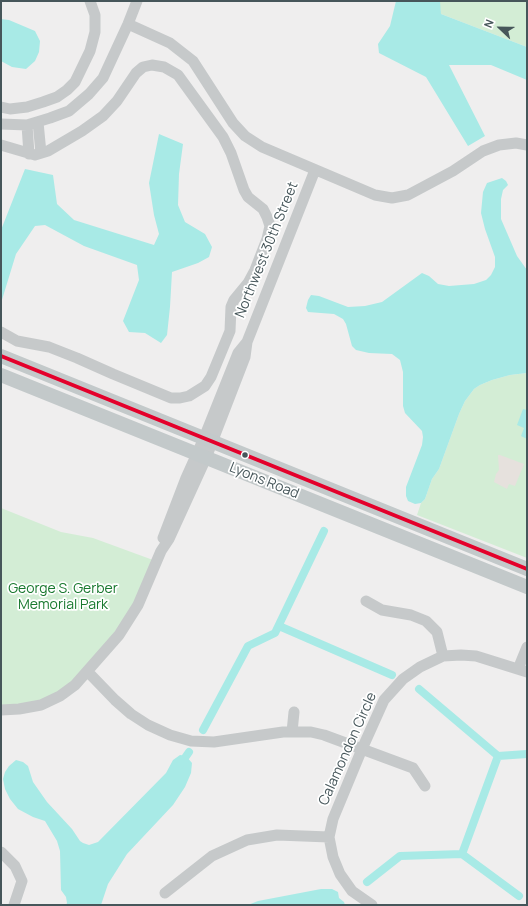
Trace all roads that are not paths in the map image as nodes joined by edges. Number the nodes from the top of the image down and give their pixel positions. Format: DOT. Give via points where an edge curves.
graph roads {
  1 [pos="90,1"];
  2 [pos="137,1"];
  3 [pos="128,24"];
  4 [pos="1,107"];
  5 [pos="38,122"];
  6 [pos="1,124"];
  7 [pos="27,126"];
  8 [pos="1,145"];
  9 [pos="527,145"];
  10 [pos="41,153"];
  11 [pos="29,154"];
  12 [pos="315,170"];
  13 [pos="1,332"];
  14 [pos="1,356"];
  15 [pos="1,375"];
  16 [pos="208,440"];
  17 [pos="201,456"];
  18 [pos="527,569"];
  19 [pos="527,587"];
  20 [pos="366,601"];
  21 [pos="527,647"];
  22 [pos="443,656"];
  23 [pos="523,671"];
  24 [pos="88,672"];
  25 [pos="1,710"];
  26 [pos="294,712"];
  27 [pos="292,732"];
  28 [pos="362,749"];
  29 [pos="425,786"];
  30 [pos="329,837"];
  31 [pos="1,852"];
  32 [pos="165,893"];
  33 [pos="14,905"];
  34 [pos="372,905"];
  1 -- 4 [label="street" via="95,15 95,32 90,51 75,82 57,97 43,102 27,107"];
  2 -- 3 [label="street"];
  3 -- 5 [label="street" via="103,78 89,94 69,111"];
  3 -- 12 [label="street" via="170,43 194,61 233,123 245,136 262,147"];
  5 -- 7 [label="street"];
  5 -- 10 [label="street"];
  6 -- 7 [label="street"];
  7 -- 11 [label="street"];
  8 -- 11 [label="street"];
  9 -- 12 [label="street" via="499,145 484,151 408,196 392,198 375,195"];
  10 -- 11 [label="street"];
  10 -- 13 [label="street" via="63,143 103,116 117,101 136,72 143,67 164,67 178,75 223,137 244,190 263,210 270,226 248,283 231,307 230,331 211,377 205,386 189,396 171,398 77,358 44,346 17,341"];
  12 -- 16 [label="street, Northwest 30th Street" via="247,342 245,357"];
  14 -- 16 [label="main road, Lyons Road"];
  15 -- 17 [label="main road, Lyons Road"];
  16 -- 17 [label="street, Northwest 30th Street"];
  16 -- 18 [label="main road, Lyons Road"];
  17 -- 19 [label="main road, Lyons Road"];
  17 -- 24 [label="street, Northwest 30th Street" via="186,478 163,537 161,551 138,605 119,635"];
  20 -- 22 [label="street" via="382,610 411,615 426,621 436,632"];
  21 -- 23 [label="street"];
  22 -- 23 [label="street, Calamondon Circle" via="476,656"];
  22 -- 28 [label="street, Calamondon Circle" via="403,679 384,700"];
  24 -- 25 [label="street, Northwest 30th Street" via="60,696 41,705"];
  24 -- 27 [label="street" via="131,714 170,735 191,741 214,742"];
  26 -- 27 [label="street"];
  27 -- 28 [label="street" via="324,735"];
  28 -- 29 [label="street" via="413,768"];
  28 -- 30 [label="street, Calamondon Circle" via="333,819"];
  30 -- 32 [label="street" via="277,835 247,840 212,856"];
  30 -- 34 [label="street, Calamondon Circle" via="332,857 340,874 352,891"];
  31 -- 33 [label="street" via="15,866 22,881"];
}
